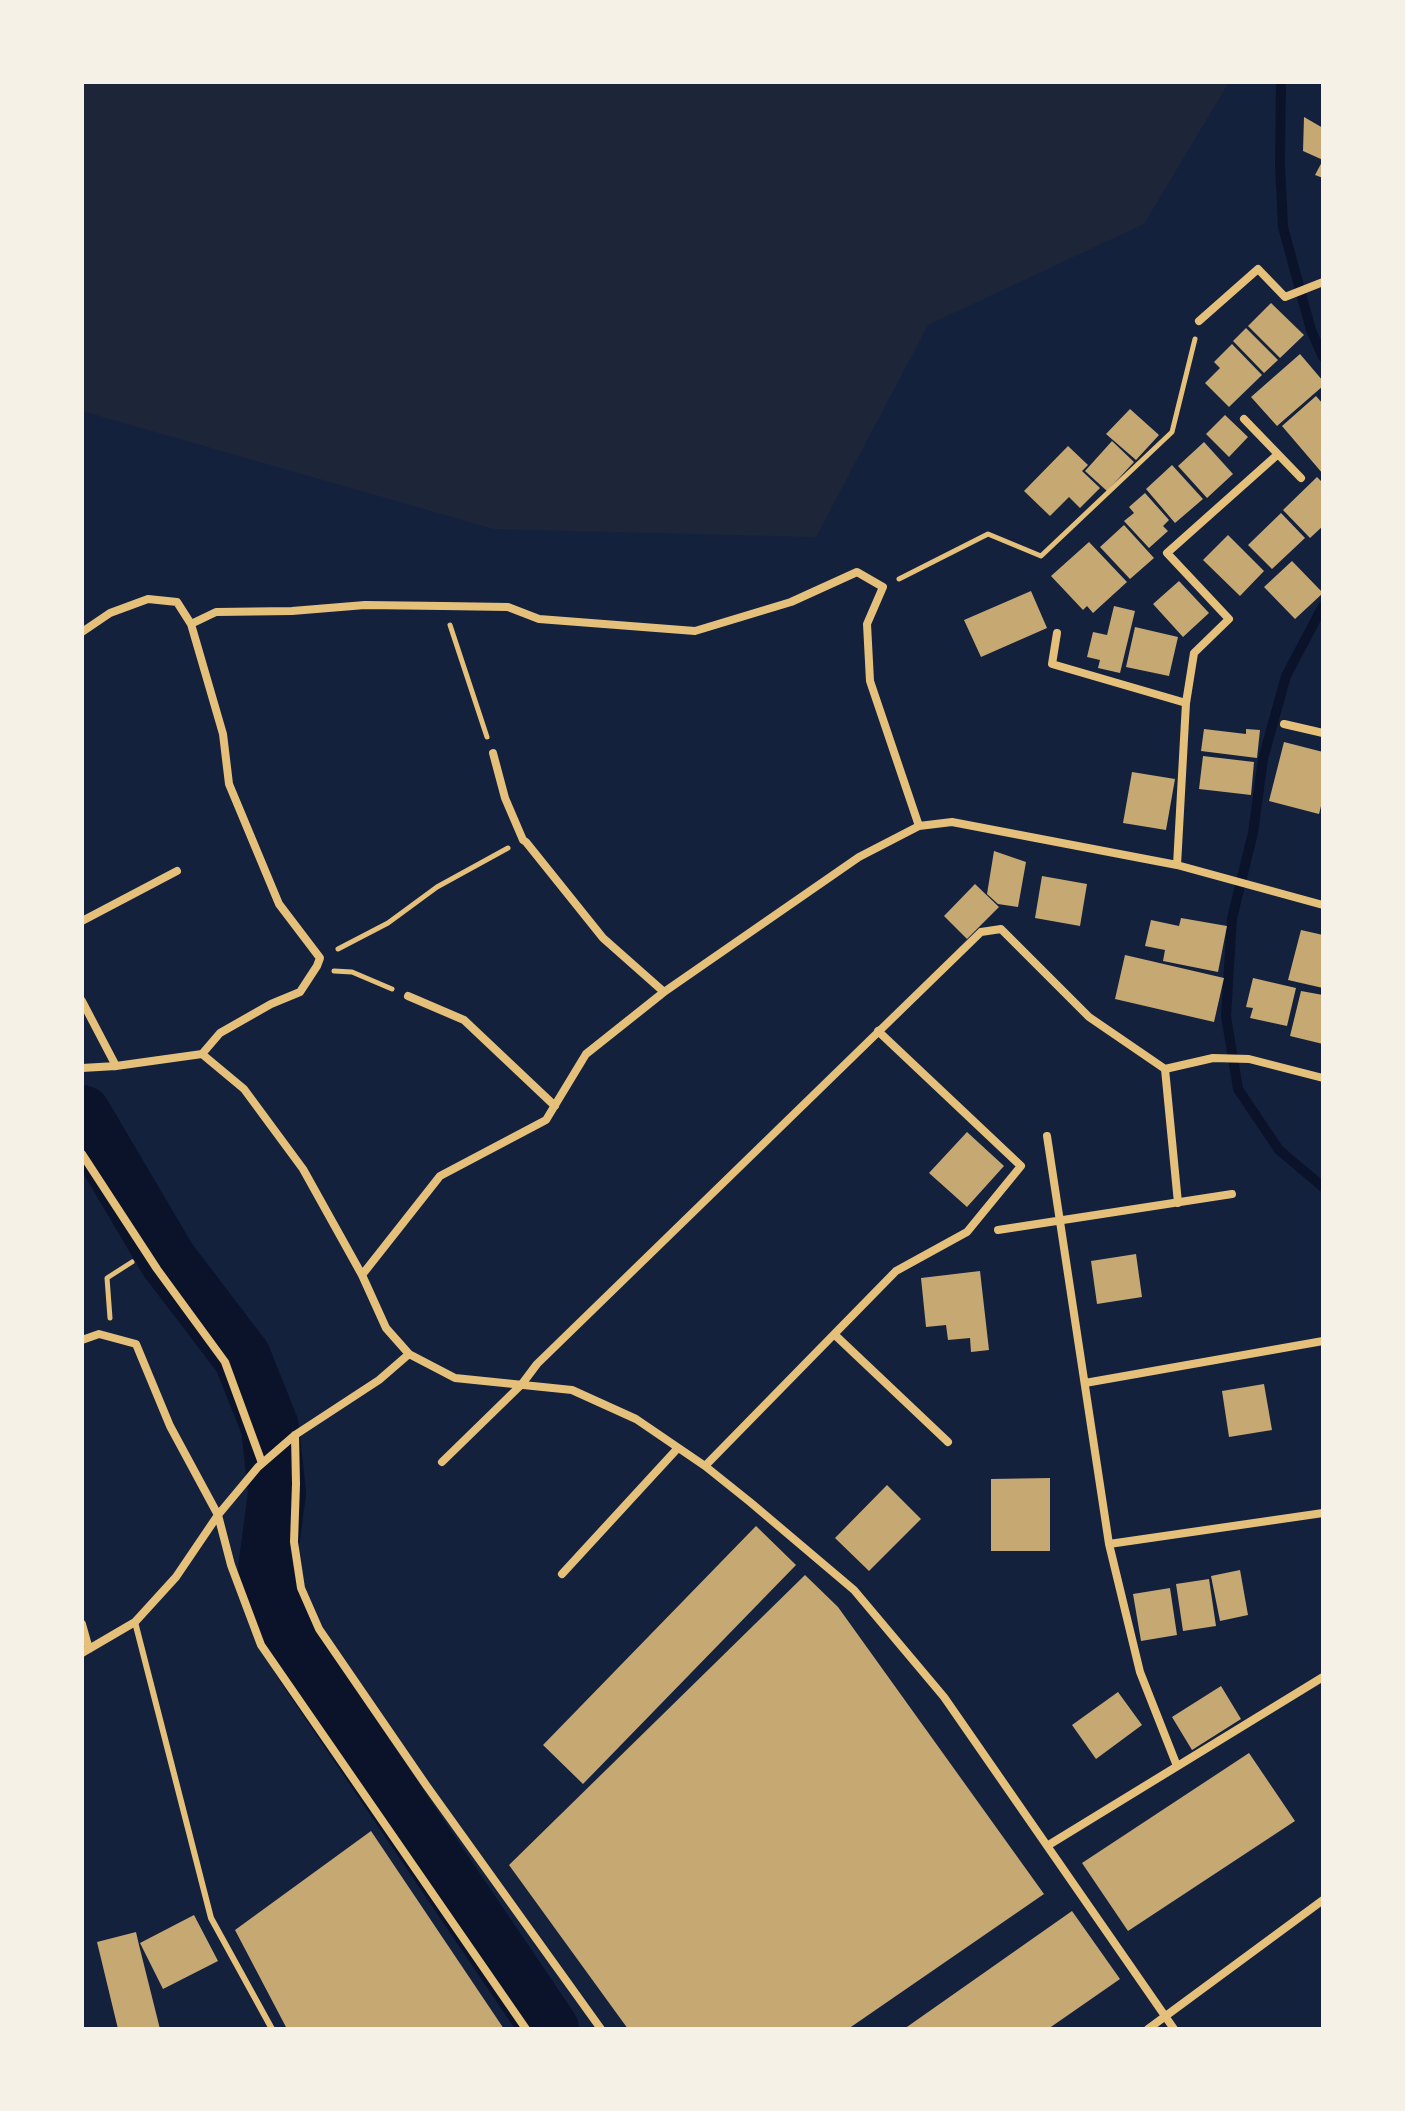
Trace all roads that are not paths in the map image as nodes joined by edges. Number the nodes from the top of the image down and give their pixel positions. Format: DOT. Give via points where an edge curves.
graph roads {
  1 [pos="1323,282"];
  2 [pos="1199,321"];
  3 [pos="1244,419"];
  4 [pos="1277,455"];
  5 [pos="1301,478"];
  6 [pos="191,624"];
  7 [pos="82,632"];
  8 [pos="1057,633"];
  9 [pos="1186,703"];
  10 [pos="1284,724"];
  11 [pos="1323,733"];
  12 [pos="493,753"];
  13 [pos="919,826"];
  14 [pos="1177,865"];
  15 [pos="177,871"];
  16 [pos="1323,905"];
  17 [pos="82,921"];
  18 [pos="664,992"];
  19 [pos="408,996"];
  20 [pos="82,1001"];
  21 [pos="878,1031"];
  22 [pos="202,1054"];
  23 [pos="116,1066"];
  24 [pos="82,1068"];
  25 [pos="1165,1069"];
  26 [pos="1323,1078"];
  27 [pos="555,1106"];
  28 [pos="1047,1136"];
  29 [pos="82,1154"];
  30 [pos="1232,1194"];
  31 [pos="1178,1203"];
  32 [pos="1060,1221"];
  33 [pos="998,1230"];
  34 [pos="362,1275"];
  35 [pos="835,1335"];
  36 [pos="82,1340"];
  37 [pos="1323,1341"];
  38 [pos="409,1354"];
  39 [pos="1085,1383"];
  40 [pos="522,1384"];
  41 [pos="295,1435"];
  42 [pos="948,1442"];
  43 [pos="677,1449"];
  44 [pos="264,1462"];
  45 [pos="442,1462"];
  46 [pos="705,1466"];
  47 [pos="1323,1513"];
  48 [pos="218,1515"];
  49 [pos="1109,1544"];
  50 [pos="562,1574"];
  51 [pos="135,1622"];
  52 [pos="82,1624"];
  53 [pos="86,1651"];
  54 [pos="1323,1677"];
  55 [pos="1177,1766"];
  56 [pos="1047,1846"];
  57 [pos="1323,1900"];
  58 [pos="1166,2017"];
  59 [pos="272,2029"];
  60 [pos="526,2029"];
  61 [pos="601,2029"];
  62 [pos="1148,2029"];
  63 [pos="1174,2029"];
  1 -- 2 [label="street" via="1285,297 1258,269"];
  3 -- 4 [label="street"];
  4 -- 5 [label="street"];
  4 -- 9 [label="street" via="1167,553 1229,619 1194,653"];
  6 -- 7 [label="street" via="177,602 148,599 110,613"];
  6 -- 13 [label="street" via="216,612 443,606 508,607 539,619 695,631 791,602 857,572 883,587 867,624 870,681"];
  6 -- 22 [label="street" via="223,734 229,784 279,904 320,958 300,992 220,1033"];
  8 -- 9 [label="street" via="1052,664"];
  9 -- 14 [label="street"];
  10 -- 11 [label="street"];
  12 -- 18 [label="street" via="523,840 603,938"];
  13 -- 14 [label="street" via="952,822"];
  13 -- 18 [label="street" via="859,857"];
  14 -- 16 [label="street"];
  15 -- 17 [label="street"];
  18 -- 27 [label="street" via="586,1054"];
  19 -- 27 [label="street" via="464,1020"];
  20 -- 23 [label="street"];
  21 -- 25 [label="street" via="981,932 1001,929 1089,1017"];
  21 -- 35 [label="street" via="1021,1166 967,1232 896,1271"];
  21 -- 40 [label="street"];
  22 -- 23 [label="street"];
  22 -- 34 [label="street" via="244,1089 303,1169"];
  23 -- 24 [label="street"];
  25 -- 26 [label="street" via="1213,1058 1249,1059"];
  25 -- 31 [label="street"];
  27 -- 34 [label="street" via="546,1120 440,1176"];
  28 -- 32 [label="street"];
  29 -- 44 [label="street" via="225,1362"];
  30 -- 31 [label="street"];
  31 -- 32 [label="street"];
  32 -- 33 [label="street"];
  32 -- 39 [label="street"];
  34 -- 38 [label="street" via="386,1328"];
  35 -- 42 [label="street"];
  35 -- 46 [label="street"];
  36 -- 48 [label="street" via="99,1334 136,1344 170,1426"];
  37 -- 39 [label="street"];
  38 -- 40 [label="street" via="455,1378"];
  38 -- 41 [label="street"];
  39 -- 49 [label="street"];
  40 -- 43 [label="street" via="572,1390 636,1419"];
  40 -- 45 [label="street"];
  41 -- 44 [label="street"];
  41 -- 61 [label="street" via="294,1542 301,1588 319,1629"];
  43 -- 46 [label="street"];
  43 -- 50 [label="street"];
  44 -- 48 [label="street"];
  46 -- 56 [label="street" via="854,1590 944,1697"];
  47 -- 49 [label="street"];
  48 -- 51 [label="street" via="176,1577"];
  48 -- 60 [label="street" via="261,1645"];
  49 -- 55 [label="street" via="1140,1672"];
  51 -- 53 [label="street"];
  51 -- 59 [label="lane" via="211,1918"];
  52 -- 53 [label="street"];
  54 -- 55 [label="street"];
  55 -- 56 [label="street"];
  56 -- 58 [label="street"];
  57 -- 58 [label="street"];
  58 -- 62 [label="street"];
  58 -- 63 [label="street"];
}
